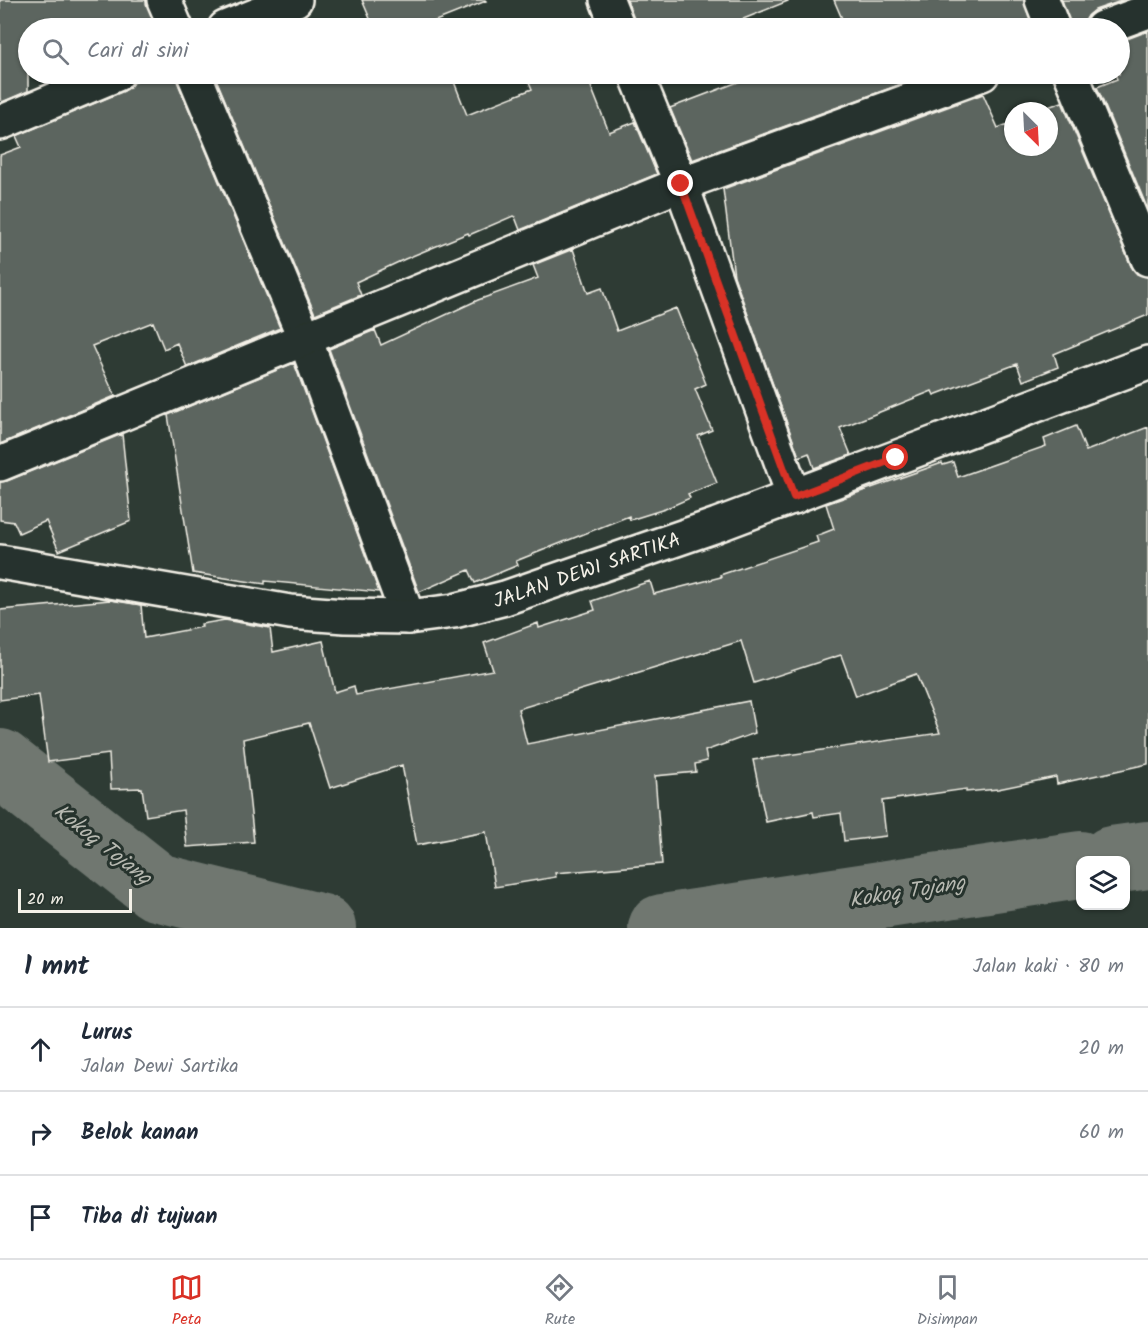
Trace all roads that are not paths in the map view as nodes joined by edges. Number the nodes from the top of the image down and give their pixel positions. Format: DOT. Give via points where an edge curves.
graph roads {
  1 [pos="164,0"];
  2 [pos="295,0"];
  3 [pos="607,0"];
  4 [pos="1042,0"];
  5 [pos="1148,11"];
  6 [pos="172,18"];
  7 [pos="250,18"];
  8 [pos="614,18"];
  9 [pos="1049,18"];
  10 [pos="1129,18"];
  11 [pos="93,84"];
  12 [pos="198,84"];
  13 [pos="640,84"];
  14 [pos="955,84"];
  15 [pos="1075,84"];
  16 [pos="0,123"];
  17 [pos="681,184"];
  18 [pos="1148,259"];
  19 [pos="305,339"];
  20 [pos="1148,363"];
  21 [pos="0,464"];
  22 [pos="794,497"];
  23 [pos="0,562"];
  24 [pos="408,617"];
  1 -- 6 [label="street"];
  2 -- 7 [label="street"];
  3 -- 8 [label="street"];
  4 -- 9 [label="street"];
  5 -- 10 [label="street"];
  11 -- 16 [label="street"];
  12 -- 19 [label="street"];
  13 -- 17 [label="street"];
  14 -- 17 [label="street"];
  15 -- 18 [label="street"];
  17 -- 19 [label="street"];
  17 -- 22 [label="street"];
  19 -- 21 [label="street"];
  19 -- 24 [label="street"];
  20 -- 22 [label="street, JALAN DEWI SARTIKA"];
  22 -- 24 [label="street, JALAN DEWI SARTIKA" via="505,598"];
  23 -- 24 [label="street, JALAN DEWI SARTIKA" via="290,612"];
}
